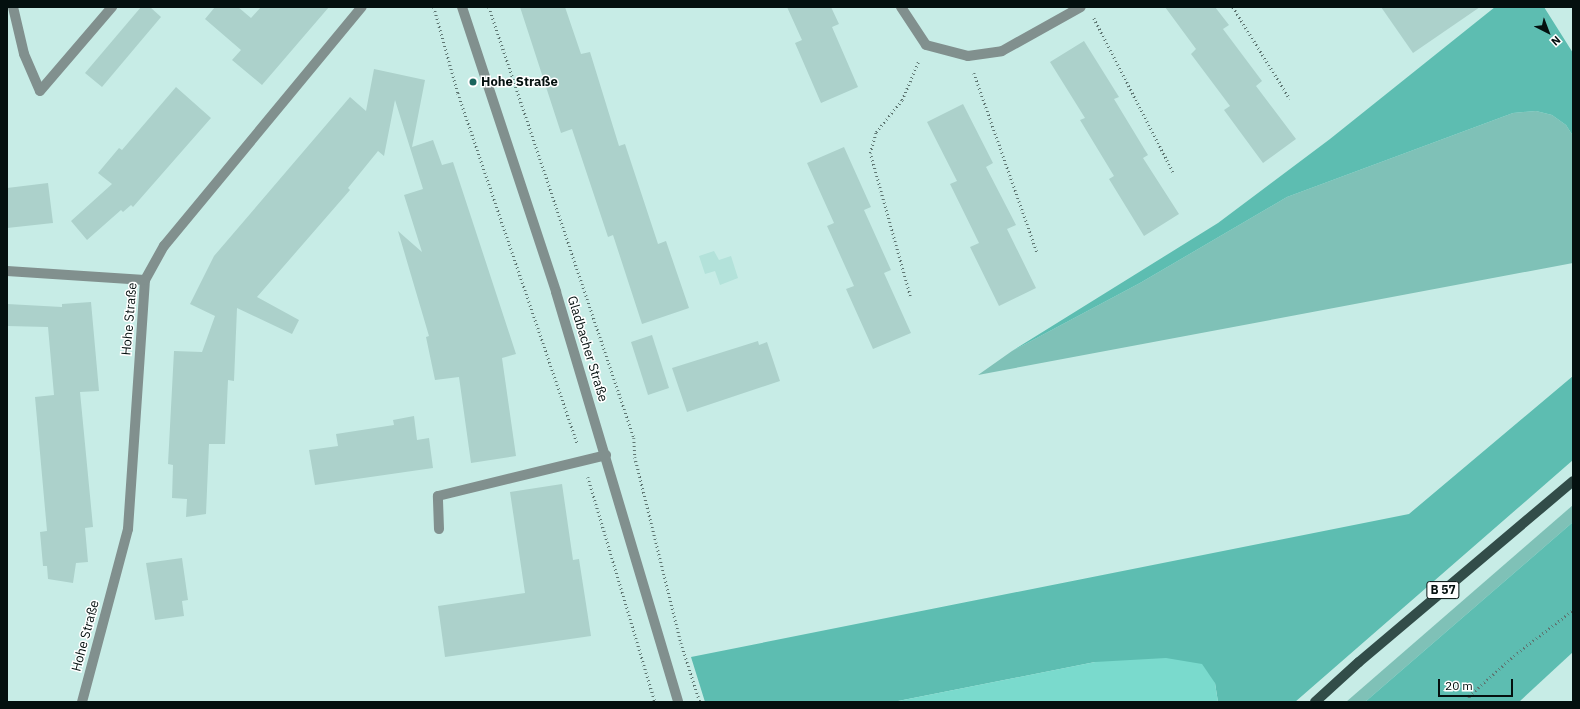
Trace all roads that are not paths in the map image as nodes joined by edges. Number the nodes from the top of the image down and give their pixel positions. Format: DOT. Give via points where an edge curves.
graph roads {
  1 [pos="13,7"];
  2 [pos="112,7"];
  3 [pos="362,7"];
  4 [pos="462,7"];
  5 [pos="901,7"];
  6 [pos="1081,7"];
  7 [pos="7,271"];
  8 [pos="145,280"];
  9 [pos="606,455"];
  10 [pos="1573,481"];
  11 [pos="439,529"];
  12 [pos="82,702"];
  13 [pos="678,702"];
  14 [pos="1315,702"];
  1 -- 2 [label="street" via="24,54 40,91"];
  3 -- 8 [label="street, Hohe Straße" via="164,246"];
  4 -- 9 [label="street, Gladbacher Straße" via="556,292"];
  5 -- 6 [label="street" via="926,45 968,56 1002,51"];
  7 -- 8 [label="street"];
  8 -- 12 [label="street, Hohe Straße" via="128,529"];
  9 -- 11 [label="street" via="438,496"];
  9 -- 13 [label="street, Gladbacher Straße"];
  10 -- 14 [label="main road, B 57"];
}
